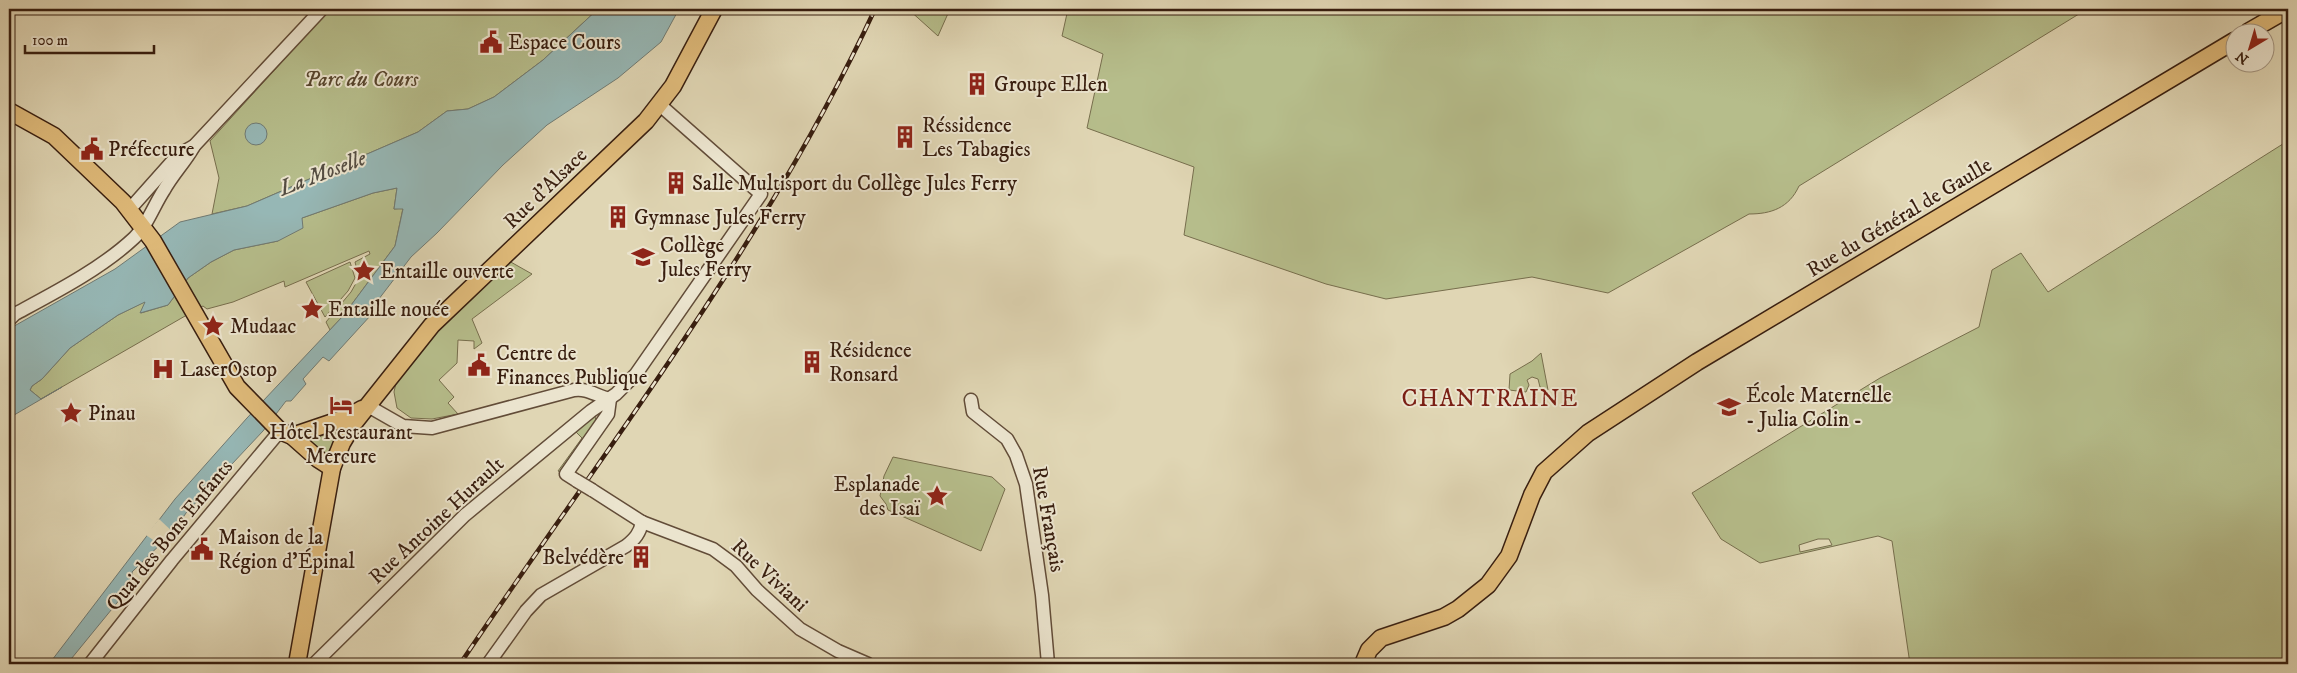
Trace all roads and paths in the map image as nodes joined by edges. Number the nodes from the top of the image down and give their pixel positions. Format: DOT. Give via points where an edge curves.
graph roads {
  1 [pos="322,9"];
  2 [pos="714,9"];
  3 [pos="2288,9"];
  4 [pos="2265,22"];
  5 [pos="2224,47"];
  6 [pos="660,105"];
  7 [pos="9,112"];
  8 [pos="194,146"];
  9 [pos="126,206"];
  10 [pos="143,227"];
  11 [pos="9,320"];
  12 [pos="574,390"];
  13 [pos="610,398"];
  14 [pos="971,400"];
  15 [pos="368,406"];
  16 [pos="591,411"];
  17 [pos="600,426"];
  18 [pos="286,434"];
  19 [pos="332,468"];
  20 [pos="642,522"];
  21 [pos="90,664"];
  22 [pos="297,664"];
  23 [pos="314,664"];
  24 [pos="488,664"];
  25 [pos="868,664"];
  26 [pos="1048,664"];
  27 [pos="1363,664"];
  1 -- 8 [label="street"];
  2 -- 6 [label="main road, Rue d'Alsace"];
  3 -- 4 [label="main road"];
  5 -- 27 [label="main road, Rue du Général de Gaulle" via="1697,362 1588,433 1544,472 1510,556 1488,585 1444,617 1381,638 1369,650"];
  6 -- 13 [label="street, Rue Antoine Hurault" via="761,194 651,354 636,374"];
  6 -- 15 [label="main road, Rue d'Alsace" via="643,125 432,326"];
  7 -- 9 [label="main road" via="54,136"];
  8 -- 9 [label="street" via="178,155"];
  8 -- 10 [label="street"];
  9 -- 10 [label="main road"];
  10 -- 11 [label="street" via="134,238 87,272"];
  10 -- 18 [label="main road" via="232,379 250,403"];
  12 -- 13 [label="street" via="584,389"];
  12 -- 15 [label="street" via="432,428 403,426"];
  12 -- 16 [label="street" via="585,396"];
  13 -- 16 [label="street, Rue Antoine Hurault"];
  13 -- 17 [label="street" via="608,414"];
  14 -- 26 [label="street, Rue Français" via="973,412 1007,439 1026,484"];
  15 -- 18 [label="main road" via="348,417"];
  15 -- 19 [label="main road, Rue d'Alsace" via="342,442"];
  16 -- 17 [label="street" via="600,415"];
  16 -- 23 [label="street, Rue Antoine Hurault" via="465,515"];
  17 -- 20 [label="street, Rue Viviani, bridge" via="566,474"];
  18 -- 19 [label="main road"];
  18 -- 21 [label="street, Quai des Bons Enfants" via="187,542"];
  19 -- 22 [label="main road, Rue d'Alsace"];
  20 -- 24 [label="street" via="635,539 626,546 541,595"];
  20 -- 25 [label="street, Rue Viviani" via="713,549 736,566 800,629"];
}
